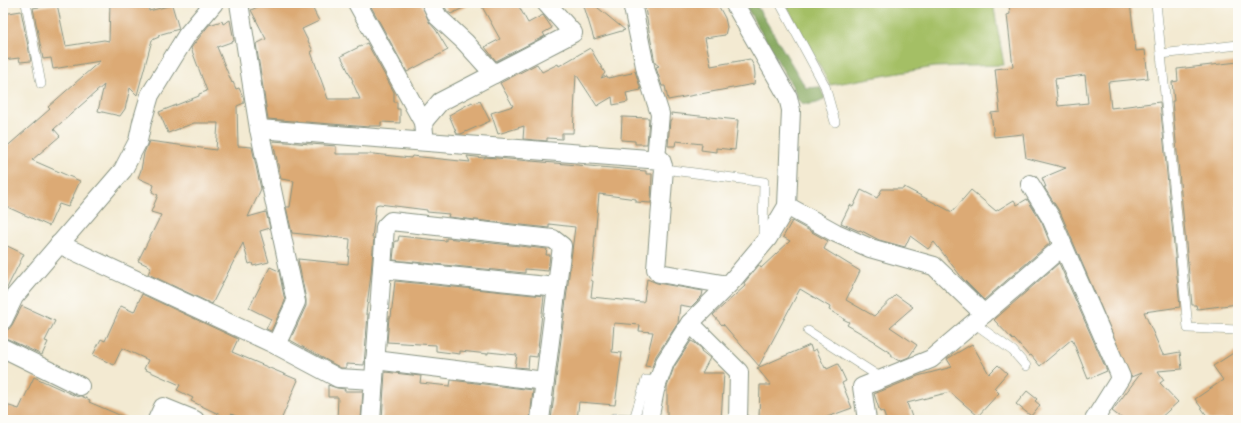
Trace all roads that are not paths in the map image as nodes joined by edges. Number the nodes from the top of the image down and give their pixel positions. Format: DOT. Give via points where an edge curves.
graph roads {
  1 [pos="26,3"];
  2 [pos="214,3"];
  3 [pos="239,3"];
  4 [pos="357,3"];
  5 [pos="431,3"];
  6 [pos="546,3"];
  7 [pos="632,3"];
  8 [pos="734,3"];
  9 [pos="780,3"];
  10 [pos="1156,3"];
  11 [pos="1238,45"];
  12 [pos="1161,54"];
  13 [pos="494,74"];
  14 [pos="41,84"];
  15 [pos="423,122"];
  16 [pos="835,122"];
  17 [pos="259,129"];
  18 [pos="425,141"];
  19 [pos="660,164"];
  20 [pos="1030,184"];
  21 [pos="787,206"];
  22 [pos="768,238"];
  23 [pos="59,244"];
  24 [pos="1063,246"];
  25 [pos="382,269"];
  26 [pos="728,285"];
  27 [pos="557,287"];
  28 [pos="979,319"];
  29 [pos="3,320"];
  30 [pos="690,323"];
  31 [pos="1238,330"];
  32 [pos="808,331"];
  33 [pos="276,345"];
  34 [pos="3,348"];
  35 [pos="375,360"];
  36 [pos="1026,366"];
  37 [pos="883,379"];
  38 [pos="374,380"];
  39 [pos="545,381"];
  40 [pos="658,381"];
  41 [pos="80,386"];
  42 [pos="614,418"];
  43 [pos="1096,419"];
  44 [pos="157,420"];
  45 [pos="195,420"];
  46 [pos="371,420"];
  47 [pos="540,420"];
  48 [pos="649,420"];
  49 [pos="738,420"];
  50 [pos="867,420"];
  1 -- 14 [label="lane"];
  2 -- 23 [label="street" via="187,35 150,95 138,141 123,170"];
  3 -- 17 [label="street"];
  4 -- 15 [label="street"];
  5 -- 13 [label="street" via="438,17"];
  6 -- 13 [label="street" via="573,33"];
  7 -- 19 [label="street" via="646,71 660,114"];
  8 -- 21 [label="street" via="788,97 791,110"];
  9 -- 16 [label="lane" via="825,86"];
  10 -- 12 [label="lane"];
  11 -- 12 [label="lane"];
  12 -- 31 [label="lane" via="1188,328"];
  13 -- 15 [label="street" via="440,102"];
  15 -- 18 [label="street"];
  17 -- 18 [label="street"];
  17 -- 33 [label="street" via="296,302"];
  18 -- 19 [label="street"];
  19 -- 22 [label="lane" via="764,182 764,232"];
  19 -- 26 [label="street" via="656,269 659,273"];
  20 -- 24 [label="street" via="1051,218"];
  21 -- 22 [label="street"];
  21 -- 28 [label="street" via="870,248 934,266"];
  22 -- 26 [label="street"];
  23 -- 29 [label="street" via="14,297"];
  23 -- 33 [label="street"];
  24 -- 28 [label="street"];
  24 -- 43 [label="street" via="1121,377"];
  25 -- 27 [label="street"];
  25 -- 27 [label="street" via="385,227 391,222 553,239 562,246"];
  25 -- 35 [label="street"];
  26 -- 30 [label="street"];
  27 -- 39 [label="street"];
  28 -- 36 [label="lane"];
  28 -- 37 [label="street" via="931,359"];
  30 -- 40 [label="street" via="665,362"];
  30 -- 49 [label="street" via="739,372"];
  32 -- 37 [label="lane"];
  33 -- 38 [label="street" via="338,378"];
  34 -- 41 [label="street"];
  35 -- 38 [label="street"];
  35 -- 39 [label="street"];
  37 -- 50 [label="street" via="862,387"];
  38 -- 46 [label="street"];
  39 -- 47 [label="street"];
  40 -- 42 [label="lane" via="646,380 634,419"];
  40 -- 48 [label="street"];
  44 -- 45 [label="street" via="163,406"];
}
